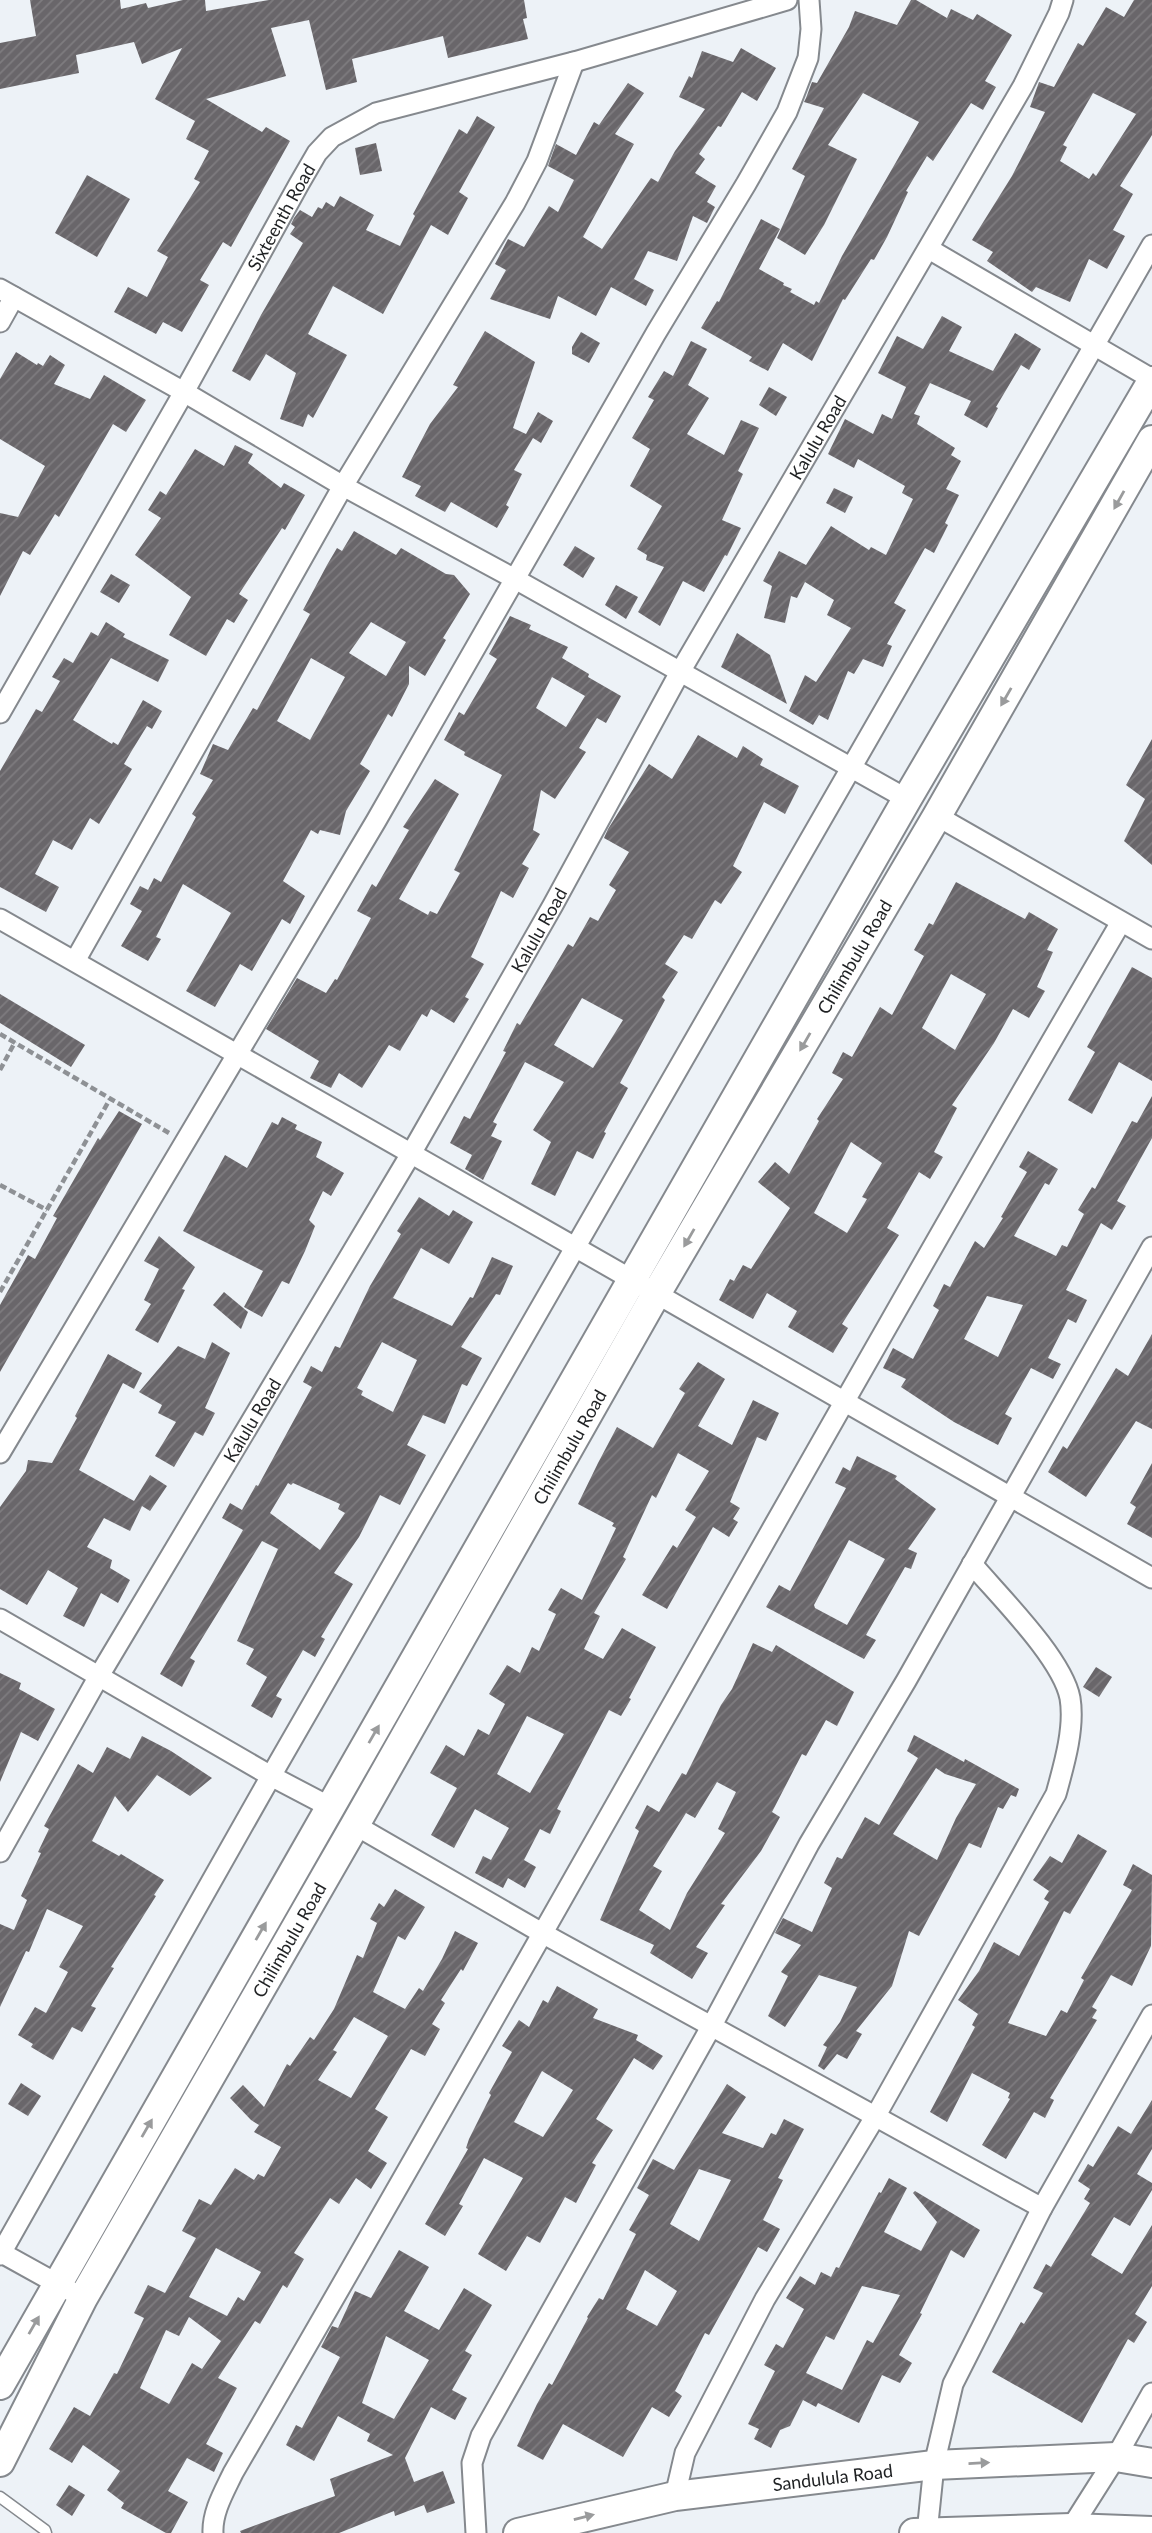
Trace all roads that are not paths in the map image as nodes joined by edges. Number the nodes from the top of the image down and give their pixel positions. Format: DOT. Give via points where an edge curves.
graph roads {
  1 [pos="787,0"];
  2 [pos="809,0"];
  3 [pos="1063,0"];
  4 [pos="574,62"];
  5 [pos="1152,245"];
  6 [pos="929,249"];
  7 [pos="7,293"];
  8 [pos="0,322"];
  9 [pos="1095,345"];
  10 [pos="1152,380"];
  11 [pos="184,392"];
  12 [pos="1152,440"];
  13 [pos="343,486"];
  14 [pos="515,579"];
  15 [pos="680,672"];
  16 [pos="0,713"];
  17 [pos="851,768"];
  18 [pos="907,799"];
  19 [pos="937,816"];
  20 [pos="0,919"];
  21 [pos="1122,922"];
  22 [pos="1152,939"];
  23 [pos="75,961"];
  24 [pos="237,1055"];
  25 [pos="412,1152"];
  26 [pos="1152,1247"];
  27 [pos="575,1248"];
  28 [pos="644,1288"];
  29 [pos="845,1402"];
  30 [pos="0,1453"];
  31 [pos="1010,1497"];
  32 [pos="972,1564"];
  33 [pos="1152,1578"];
  34 [pos="0,1619"];
  35 [pos="99,1676"];
  36 [pos="271,1776"];
  37 [pos="332,1808"];
  38 [pos="355,1825"];
  39 [pos="0,1852"];
  40 [pos="542,1933"];
  41 [pos="1152,2015"];
  42 [pos="711,2027"];
  43 [pos="875,2117"];
  44 [pos="1042,2207"];
  45 [pos="0,2254"];
  46 [pos="57,2284"];
  47 [pos="83,2298"];
  48 [pos="0,2385"];
  49 [pos="1152,2393"];
  50 [pos="1116,2457"];
  51 [pos="0,2462"];
  52 [pos="1152,2463"];
  53 [pos="934,2465"];
  54 [pos="676,2496"];
  55 [pos="0,2497"];
  56 [pos="1072,2528"];
  57 [pos="1148,2531"];
  58 [pos="46,2533"];
  59 [pos="213,2533"];
  60 [pos="476,2533"];
  61 [pos="518,2533"];
  62 [pos="923,2533"];
  1 -- 4 [label="street, Sixteenth Road"];
  2 -- 14 [label="street" via="807,58 787,112"];
  3 -- 6 [label="street, Kalulu Road" via="1023,86"];
  4 -- 11 [label="street, Sixteenth Road" via="376,113 332,138 317,153"];
  4 -- 13 [label="street" via="541,151 515,203"];
  5 -- 9 [label="street"];
  6 -- 9 [label="street"];
  6 -- 15 [label="street, Kalulu Road"];
  7 -- 8 [label="street"];
  7 -- 11 [label="street"];
  9 -- 10 [label="street"];
  9 -- 17 [label="street"];
  10 -- 18 [label="main road, Chilimbulu Road"];
  11 -- 13 [label="street"];
  11 -- 16 [label="street, Sixteenth Road"];
  12 -- 19 [label="main road, Chilimbulu Road, one-way"];
  13 -- 14 [label="street"];
  13 -- 23 [label="street"];
  14 -- 15 [label="street"];
  14 -- 24 [label="street"];
  15 -- 17 [label="street"];
  15 -- 25 [label="street, Kalulu Road"];
  17 -- 18 [label="street"];
  17 -- 27 [label="street"];
  18 -- 28 [label="main road, Chilimbulu Road"];
  19 -- 21 [label="street"];
  19 -- 28 [label="main road, Chilimbulu Road, one-way"];
  20 -- 23 [label="street"];
  21 -- 22 [label="street"];
  21 -- 29 [label="street"];
  23 -- 24 [label="street"];
  24 -- 25 [label="street"];
  24 -- 30 [label="street"];
  25 -- 27 [label="street"];
  25 -- 35 [label="street, Kalulu Road"];
  26 -- 31 [label="street"];
  27 -- 28 [label="street"];
  27 -- 36 [label="street"];
  28 -- 29 [label="street"];
  37 -- 28 [label="main road, Chilimbulu Road, one-way"];
  28 -- 38 [label="main road, Chilimbulu Road"];
  29 -- 31 [label="street"];
  29 -- 40 [label="street"];
  31 -- 32 [label="street"];
  31 -- 33 [label="street"];
  32 -- 42 [label="street" via="809,1844"];
  32 -- 43 [label="street" via="1055,1662 1070,1698 1064,1765 1045,1816"];
  34 -- 35 [label="street"];
  35 -- 36 [label="street"];
  35 -- 39 [label="street, Kalulu Road"];
  36 -- 37 [label="street"];
  36 -- 45 [label="street"];
  46 -- 37 [label="main road, Chilimbulu Road, one-way"];
  38 -- 40 [label="street"];
  38 -- 47 [label="main road, Chilimbulu Road"];
  40 -- 42 [label="street"];
  40 -- 59 [label="street" via="233,2473 219,2502"];
  41 -- 44 [label="street"];
  42 -- 43 [label="street"];
  42 -- 60 [label="street" via="481,2436 472,2463"];
  43 -- 44 [label="street"];
  43 -- 54 [label="street" via="759,2311 685,2453"];
  44 -- 53 [label="street" via="953,2384"];
  45 -- 46 [label="street"];
  46 -- 47 [label="street"];
  48 -- 46 [label="main road, Chilimbulu Road, one-way"];
  47 -- 51 [label="main road, Chilimbulu Road"];
  49 -- 50 [label="street"];
  50 -- 52 [label="main road, Sandulula Road"];
  53 -- 50 [label="main road, Sandulula Road, one-way"];
  50 -- 56 [label="street"];
  53 -- 54 [label="main road, Sandulula Road"];
  53 -- 62 [label="street"];
  61 -- 54 [label="main road, Sandulula Road, one-way"];
  55 -- 58 [label="lane"];
  56 -- 57 [label="main road"];
  56 -- 62 [label="main road"];
}
